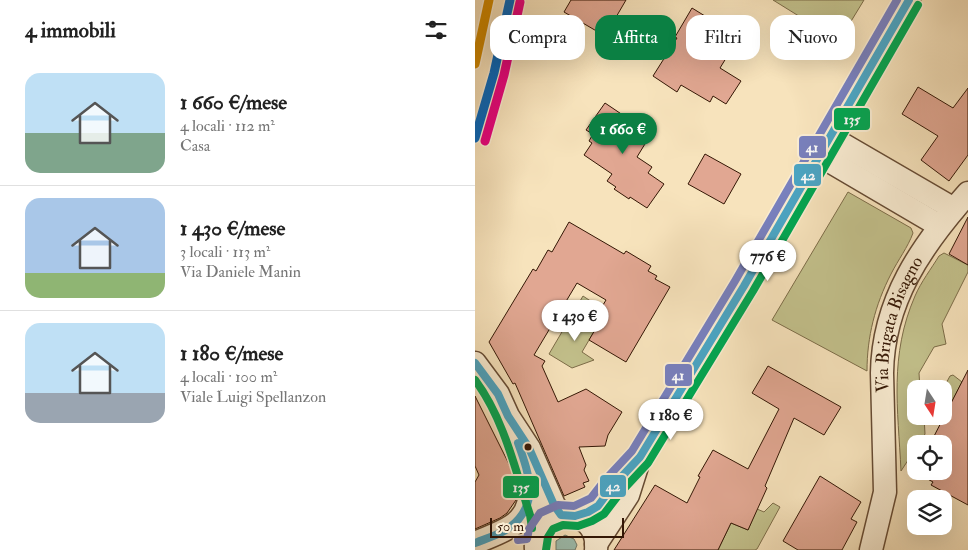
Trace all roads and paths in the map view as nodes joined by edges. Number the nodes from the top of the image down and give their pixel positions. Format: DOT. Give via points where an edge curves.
graph roads {
  1 [pos="909,0"];
  2 [pos="825,146"];
  3 [pos="954,210"];
  4 [pos="475,363"];
  5 [pos="508,416"];
  6 [pos="640,457"];
  7 [pos="530,483"];
  8 [pos="568,515"];
  9 [pos="542,526"];
  10 [pos="475,544"];
  11 [pos="596,547"];
  12 [pos="531,549"];
  13 [pos="871,550"];
  1 -- 2 [label="street"];
  2 -- 3 [label="street"];
  2 -- 6 [label="street"];
  3 -- 13 [label="street, Via Brigata Bisagno" via="909,272 883,342 885,499"];
  4 -- 5 [label="street"];
  5 -- 7 [label="street"];
  5 -- 8 [label="street" via="529,448 554,505"];
  6 -- 8 [label="street" via="597,506 588,512"];
  6 -- 11 [label="street" via="628,495"];
  7 -- 9 [label="street"];
  7 -- 10 [label="street" via="528,505 522,517 510,528"];
  8 -- 9 [label="street" via="547,521"];
  8 -- 11 [label="street" via="588,524"];
  9 -- 12 [label="street"];
}
